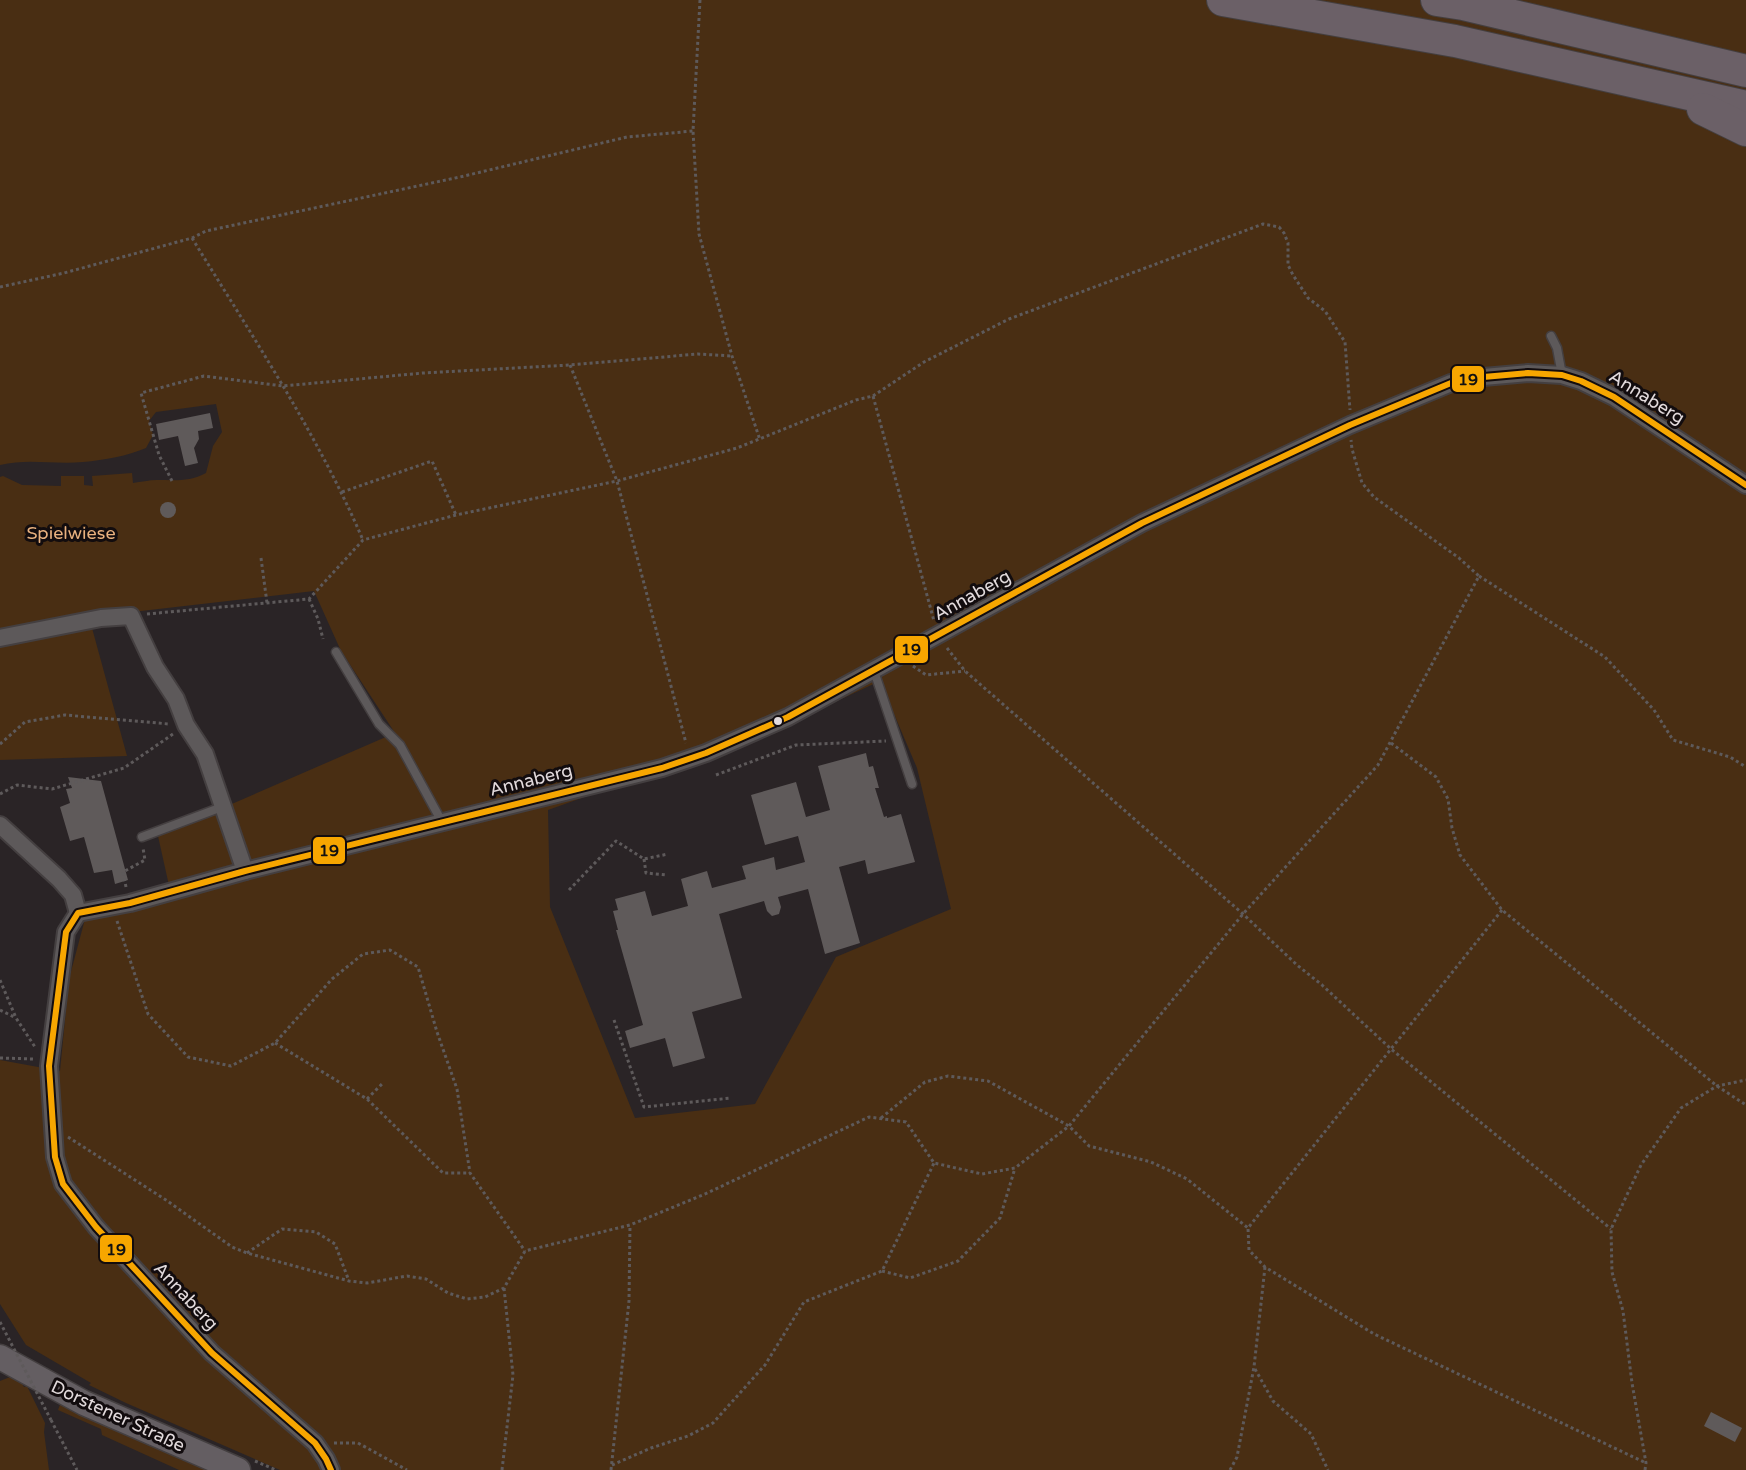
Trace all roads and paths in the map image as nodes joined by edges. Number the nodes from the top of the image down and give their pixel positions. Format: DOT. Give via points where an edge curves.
graph roads {
  1 [pos="700,0"];
  2 [pos="1223,0"];
  3 [pos="1437,0"];
  4 [pos="1550,63"];
  5 [pos="1746,71"];
  6 [pos="1746,107"];
  7 [pos="1746,130"];
  8 [pos="693,131"];
  9 [pos="192,238"];
  10 [pos="0,288"];
  11 [pos="1551,336"];
  12 [pos="732,356"];
  13 [pos="570,365"];
  14 [pos="1562,375"];
  15 [pos="284,387"];
  16 [pos="873,396"];
  17 [pos="1350,425"];
  18 [pos="760,440"];
  19 [pos="172,481"];
  20 [pos="617,481"];
  21 [pos="1746,485"];
  22 [pos="342,492"];
  23 [pos="456,515"];
  24 [pos="363,540"];
  25 [pos="261,558"];
  26 [pos="1479,576"];
  27 [pos="309,599"];
  28 [pos="267,603"];
  29 [pos="131,616"];
  30 [pos="939,636"];
  31 [pos="0,638"];
  32 [pos="323,639"];
  33 [pos="336,652"];
  34 [pos="899,656"];
  35 [pos="874,671"];
  36 [pos="965,671"];
  37 [pos="186,725"];
  38 [pos="897,741"];
  39 [pos="1391,743"];
  40 [pos="0,744"];
  41 [pos="706,753"];
  42 [pos="1746,766"];
  43 [pos="716,775"];
  44 [pos="912,784"];
  45 [pos="0,794"];
  46 [pos="222,807"];
  47 [pos="442,822"];
  48 [pos="0,825"];
  49 [pos="142,837"];
  50 [pos="668,854"];
  51 [pos="644,859"];
  52 [pos="245,871"];
  53 [pos="667,875"];
  54 [pos="569,890"];
  55 [pos="122,905"];
  56 [pos="1502,910"];
  57 [pos="78,913"];
  58 [pos="1243,914"];
  59 [pos="0,980"];
  60 [pos="0,1010"];
  61 [pos="16,1018"];
  62 [pos="614,1020"];
  63 [pos="275,1043"];
  64 [pos="1391,1049"];
  65 [pos="0,1058"];
  66 [pos="46,1063"];
  67 [pos="1746,1080"];
  68 [pos="384,1082"];
  69 [pos="1716,1086"];
  70 [pos="731,1098"];
  71 [pos="367,1099"];
  72 [pos="1746,1105"];
  73 [pos="880,1118"];
  74 [pos="1069,1126"];
  75 [pos="52,1127"];
  76 [pos="934,1163"];
  77 [pos="1015,1168"];
  78 [pos="470,1173"];
  79 [pos="630,1225"];
  80 [pos="1248,1228"];
  81 [pos="1611,1229"];
  82 [pos="525,1251"];
  83 [pos="247,1253"];
  84 [pos="1265,1267"];
  85 [pos="882,1271"];
  86 [pos="349,1281"];
  87 [pos="504,1288"];
  88 [pos="0,1322"];
  89 [pos="0,1358"];
  90 [pos="1254,1367"];
  91 [pos="315,1443"];
  92 [pos="1646,1463"];
  93 [pos="612,1465"];
  94 [pos="77,1470"];
  95 [pos="238,1470"];
  96 [pos="331,1470"];
  97 [pos="406,1470"];
  98 [pos="502,1470"];
  99 [pos="611,1470"];
  100 [pos="1230,1470"];
  101 [pos="1328,1470"];
  102 [pos="1645,1470"];
  1 -- 8 [label="path"];
  2 -- 4 [label="highway" via="1455,41"];
  3 -- 5 [label="highway"];
  4 -- 6 [label="highway"];
  4 -- 7 [label="highway" via="1687,104"];
  8 -- 9 [label="path" via="627,137 206,231"];
  8 -- 12 [label="path" via="699,234"];
  9 -- 10 [label="path"];
  9 -- 15 [label="path"];
  11 -- 14 [label="lane"];
  12 -- 13 [label="path" via="698,354"];
  12 -- 18 [label="path"];
  13 -- 15 [label="path" via="423,373"];
  13 -- 20 [label="path"];
  14 -- 17 [label="street, Annaberg" via="1528,373 1472,378"];
  14 -- 21 [label="street, Annaberg" via="1614,396"];
  15 -- 19 [label="path" via="204,376 141,393 159,454"];
  15 -- 22 [label="path"];
  16 -- 17 [label="path" via="924,362 1009,319 1263,224 1279,227 1284,233 1293,275 1308,298 1325,311 1345,342"];
  16 -- 18 [label="path"];
  16 -- 30 [label="path"];
  17 -- 26 [label="path" via="1362,483 1374,497"];
  17 -- 30 [label="street, Annaberg" via="1142,523"];
  18 -- 20 [label="path"];
  20 -- 23 [label="path"];
  20 -- 41 [label="path" via="685,742"];
  22 -- 23 [label="path" via="432,461"];
  22 -- 24 [label="path"];
  23 -- 24 [label="path"];
  24 -- 27 [label="path"];
  25 -- 28 [label="path"];
  26 -- 39 [label="path"];
  26 -- 42 [label="path" via="1605,657 1653,710 1673,740 1730,757"];
  27 -- 28 [label="path"];
  27 -- 32 [label="path"];
  28 -- 29 [label="path"];
  29 -- 31 [label="street"];
  29 -- 37 [label="street"];
  30 -- 34 [label="street, Annaberg"];
  30 -- 36 [label="path"];
  33 -- 47 [label="lane" via="379,724 400,745"];
  34 -- 35 [label="street, Annaberg"];
  34 -- 36 [label="path" via="926,675"];
  35 -- 38 [label="lane"];
  35 -- 41 [label="street, Annaberg" via="789,717"];
  36 -- 58 [label="path"];
  37 -- 40 [label="path" via="65,715 24,722"];
  37 -- 45 [label="path" via="124,768 52,789 17,785"];
  37 -- 46 [label="street" via="205,754"];
  38 -- 43 [label="path" via="796,745"];
  38 -- 44 [label="lane"];
  39 -- 56 [label="path" via="1436,777 1448,799 1460,855"];
  39 -- 58 [label="path" via="1378,765"];
  41 -- 47 [label="street, Annaberg" via="662,768"];
  46 -- 49 [label="lane"];
  46 -- 52 [label="street"];
  47 -- 52 [label="street, Annaberg"];
  48 -- 57 [label="street" via="59,879 72,895"];
  49 -- 55 [label="path" via="145,860 123,872"];
  50 -- 51 [label="path"];
  51 -- 53 [label="path" via="646,873"];
  51 -- 54 [label="path" via="616,841"];
  52 -- 55 [label="street, Annaberg"];
  55 -- 57 [label="street, Annaberg"];
  55 -- 63 [label="path" via="121,937 148,1014 188,1057 231,1066"];
  56 -- 64 [label="path"];
  56 -- 69 [label="path"];
  57 -- 66 [label="street, Annaberg" via="66,932"];
  58 -- 64 [label="path"];
  58 -- 74 [label="path"];
  59 -- 61 [label="path"];
  60 -- 61 [label="path"];
  61 -- 66 [label="path"];
  62 -- 70 [label="path" via="644,1107"];
  63 -- 71 [label="path"];
  63 -- 78 [label="path" via="332,979 363,954 390,950 418,967 457,1089"];
  64 -- 80 [label="path"];
  64 -- 81 [label="path"];
  65 -- 66 [label="path"];
  66 -- 75 [label="street, Annaberg"];
  67 -- 69 [label="path"];
  68 -- 71 [label="path"];
  69 -- 72 [label="path"];
  69 -- 81 [label="path" via="1681,1108 1641,1165"];
  71 -- 78 [label="path" via="443,1173"];
  73 -- 74 [label="path" via="925,1082 948,1076 988,1081"];
  73 -- 76 [label="path" via="906,1122"];
  73 -- 79 [label="path" via="869,1117"];
  74 -- 77 [label="path"];
  74 -- 80 [label="path" via="1089,1146 1151,1162 1187,1179"];
  75 -- 83 [label="path" via="232,1247"];
  75 -- 91 [label="street, Annaberg" via="63,1184 78,1206 212,1353"];
  76 -- 77 [label="path" via="982,1174"];
  76 -- 85 [label="path"];
  77 -- 85 [label="path" via="1000,1218 958,1261 910,1278"];
  78 -- 82 [label="path"];
  79 -- 82 [label="path"];
  79 -- 93 [label="path" via="629,1300"];
  80 -- 84 [label="path" via="1249,1250"];
  81 -- 92 [label="path" via="1612,1272 1623,1311"];
  82 -- 87 [label="path"];
  83 -- 86 [label="path"];
  83 -- 86 [label="path" via="282,1229 316,1232 334,1244"];
  84 -- 90 [label="path"];
  84 -- 92 [label="path" via="1374,1334"];
  85 -- 93 [label="path" via="804,1302 765,1365 713,1423"];
  86 -- 87 [label="path" via="367,1283 407,1276 426,1279 467,1299 485,1297"];
  87 -- 98 [label="path" via="513,1375"];
  88 -- 94 [label="path, bridge"];
  89 -- 95 [label="main road, Dorstener Straße" via="84,1402"];
  90 -- 100 [label="path" via="1237,1456"];
  90 -- 101 [label="path" via="1273,1401 1311,1434"];
  91 -- 96 [label="street, Annaberg"];
  91 -- 97 [label="path" via="358,1443"];
  92 -- 102 [label="path"];
  93 -- 99 [label="path"];
}
